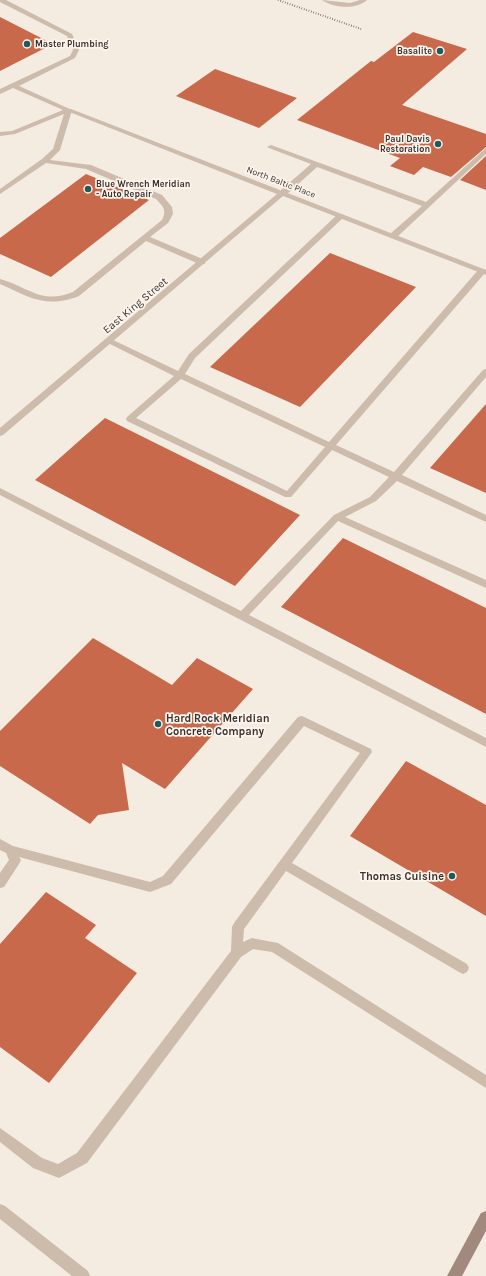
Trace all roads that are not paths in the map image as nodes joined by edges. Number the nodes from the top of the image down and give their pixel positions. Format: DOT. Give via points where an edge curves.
graph roads {
  1 [pos="1,0"];
  2 [pos="325,0"];
  3 [pos="364,0"];
  4 [pos="14,86"];
  5 [pos="0,92"];
  6 [pos="69,110"];
  7 [pos="0,134"];
  8 [pos="271,147"];
  9 [pos="486,150"];
  10 [pos="45,161"];
  11 [pos="316,164"];
  12 [pos="0,192"];
  13 [pos="284,193"];
  14 [pos="427,205"];
  15 [pos="341,216"];
  16 [pos="393,236"];
  17 [pos="146,238"];
  18 [pos="202,262"];
  19 [pos="484,272"];
  20 [pos="0,281"];
  21 [pos="108,341"];
  22 [pos="486,372"];
  23 [pos="180,375"];
  24 [pos="0,433"];
  25 [pos="332,446"];
  26 [pos="396,476"];
  27 [pos="0,491"];
  28 [pos="337,516"];
  29 [pos="486,519"];
  30 [pos="486,584"];
  31 [pos="242,616"];
  32 [pos="486,743"];
  33 [pos="0,844"];
  34 [pos="10,850"];
  35 [pos="284,864"];
  36 [pos="0,883"];
  37 [pos="237,953"];
  38 [pos="463,968"];
  39 [pos="486,1082"];
  40 [pos="0,1134"];
  41 [pos="0,1211"];
  42 [pos="486,1218"];
  43 [pos="83,1276"];
  44 [pos="454,1276"];
  1 -- 4 [label="street" via="70,35 76,50 73,57"];
  2 -- 3 [label="street" via="347,5 359,4"];
  4 -- 5 [label="street"];
  4 -- 6 [label="street, North Baltic Place"];
  6 -- 7 [label="street" via="13,133"];
  6 -- 10 [label="street" via="56,150"];
  6 -- 13 [label="street, North Baltic Place"];
  8 -- 11 [label="street"];
  9 -- 14 [label="street"];
  10 -- 12 [label="street"];
  10 -- 17 [label="street" via="88,167 159,197 168,207 169,214"];
  11 -- 13 [label="street, East King Street"];
  11 -- 14 [label="street"];
  13 -- 15 [label="street, North Baltic Place"];
  13 -- 18 [label="street, East King Street"];
  14 -- 16 [label="street"];
  15 -- 16 [label="street, North Baltic Place"];
  15 -- 23 [label="street" via="192,356"];
  16 -- 19 [label="street, North Baltic Place"];
  17 -- 18 [label="street"];
  17 -- 20 [label="street" via="76,294 64,300 47,301"];
  18 -- 21 [label="street, East King Street"];
  19 -- 25 [label="street"];
  21 -- 23 [label="street"];
  21 -- 24 [label="street, East King Street"];
  22 -- 26 [label="street"];
  23 -- 25 [label="street"];
  23 -- 25 [label="street" via="130,419 288,495"];
  25 -- 26 [label="street"];
  26 -- 28 [label="street" via="373,499"];
  26 -- 29 [label="street"];
  27 -- 31 [label="street"];
  28 -- 30 [label="street"];
  28 -- 31 [label="street"];
  31 -- 32 [label="street"];
  33 -- 34 [label="street"];
  34 -- 35 [label="street" via="150,887 167,880 302,720 367,752"];
  34 -- 36 [label="street" via="15,860"];
  35 -- 37 [label="street" via="238,927"];
  35 -- 38 [label="street"];
  37 -- 39 [label="street" via="252,943 274,947"];
  37 -- 40 [label="street" via="82,1158 59,1171 38,1163"];
  41 -- 43 [label="street"];
  42 -- 44 [label="main road"];
}
